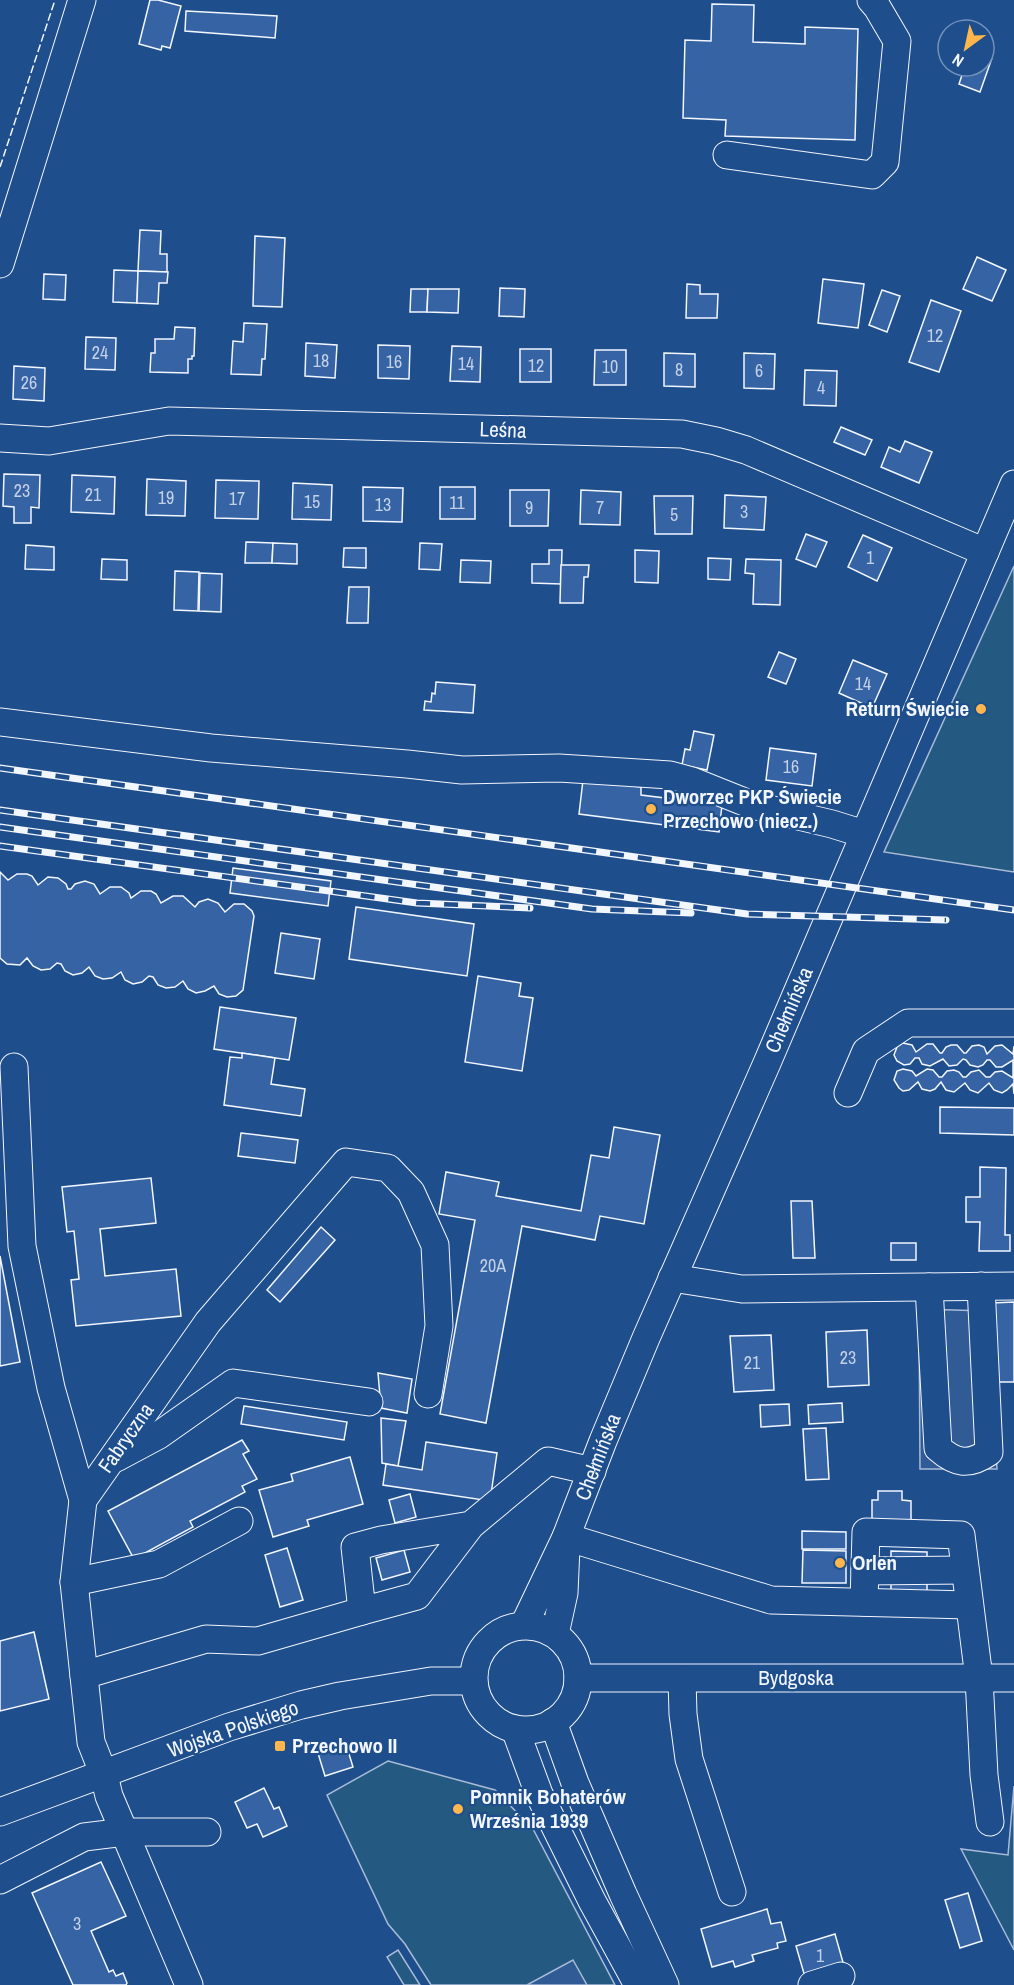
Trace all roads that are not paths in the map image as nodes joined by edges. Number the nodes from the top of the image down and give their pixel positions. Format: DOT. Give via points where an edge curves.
graph roads {
  1 [pos="82,0"];
  2 [pos="871,0"];
  3 [pos="727,155"];
  4 [pos="0,264"];
  5 [pos="0,438"];
  6 [pos="1014,484"];
  7 [pos="1008,514"];
  8 [pos="985,552"];
  9 [pos="0,722"];
  10 [pos="864,834"];
  11 [pos="1014,1023"];
  12 [pos="14,1067"];
  13 [pos="848,1093"];
  14 [pos="672,1278"];
  15 [pos="981,1286"];
  16 [pos="1014,1286"];
  17 [pos="929,1287"];
  18 [pos="428,1394"];
  19 [pos="369,1402"];
  20 [pos="110,1461"];
  21 [pos="591,1471"];
  22 [pos="83,1500"];
  23 [pos="239,1521"];
  24 [pos="471,1526"];
  25 [pos="566,1537"];
  26 [pos="965,1570"];
  27 [pos="866,1571"];
  28 [pos="74,1582"];
  29 [pos="864,1602"];
  30 [pos="969,1605"];
  31 [pos="362,1611"];
  32 [pos="524,1625"];
  33 [pos="555,1634"];
  34 [pos="84,1675"];
  35 [pos="578,1678"];
  36 [pos="979,1678"];
  37 [pos="1014,1678"];
  38 [pos="682,1679"];
  39 [pos="473,1681"];
  40 [pos="553,1722"];
  41 [pos="515,1729"];
  42 [pos="104,1775"];
  43 [pos="0,1812"];
  44 [pos="990,1822"];
  45 [pos="124,1832"];
  46 [pos="207,1832"];
  47 [pos="0,1880"];
  48 [pos="732,1892"];
  49 [pos="841,1976"];
  50 [pos="189,1985"];
  51 [pos="638,1985"];
  52 [pos="665,1985"];
  53 [pos="812,1985"];
  1 -- 4 [label="street"];
  2 -- 3 [label="street" via="897,41 885,162 872,176"];
  5 -- 8 [label="street, Leśna" via="49,441 169,421 682,434 746,450"];
  6 -- 7 [label="street, Chełmińska"];
  7 -- 8 [label="street, Chełmińska"];
  8 -- 10 [label="street, Chełmińska"];
  9 -- 10 [label="street" via="211,748 462,770 559,768 670,775 752,805"];
  10 -- 14 [label="street, Chełmińska"];
  11 -- 13 [label="street" via="908,1023 866,1051"];
  12 -- 22 [label="street" via="22,1246 51,1388"];
  14 -- 17 [label="street" via="742,1289"];
  14 -- 21 [label="street, Chełmińska"];
  15 -- 16 [label="street"];
  15 -- 17 [label="street"];
  15 -- 17 [label="street" via="989,1452 978,1460 960,1462 938,1448"];
  18 -- 20 [label="street, Fabryczna" via="439,1326 435,1245 411,1192 388,1168 346,1162 208,1322"];
  19 -- 20 [label="street" via="233,1383 159,1435"];
  20 -- 22 [label="street, Fabryczna"];
  21 -- 24 [label="street" via="548,1461"];
  21 -- 25 [label="street, Chełmińska"];
  22 -- 28 [label="street, Fabryczna"];
  23 -- 28 [label="street" via="159,1564"];
  24 -- 31 [label="street" via="417,1596"];
  24 -- 31 [label="street" via="355,1547"];
  25 -- 29 [label="street" via="771,1600"];
  25 -- 32 [label="street, Chełmińska"];
  25 -- 33 [label="street, Chełmińska" via="564,1593"];
  26 -- 27 [label="street"];
  26 -- 27 [label="street" via="961,1535 866,1532"];
  26 -- 30 [label="street"];
  27 -- 29 [label="street"];
  28 -- 34 [label="street, Fabryczna"];
  29 -- 30 [label="street"];
  30 -- 36 [label="street"];
  31 -- 34 [label="street" via="258,1641 206,1639"];
  32 -- 33 [label="street"];
  32 -- 39 [label="street" via="493,1636 475,1664"];
  33 -- 35 [label="street" via="571,1653"];
  34 -- 42 [label="street, Fabryczna" via="92,1742"];
  35 -- 38 [label="street, Bydgoska"];
  35 -- 40 [label="street" via="567,1711"];
  36 -- 37 [label="street, Bydgoska"];
  36 -- 38 [label="street, Bydgoska"];
  36 -- 44 [label="street"];
  38 -- 48 [label="street" via="689,1759"];
  39 -- 41 [label="street" via="486,1712"];
  39 -- 42 [label="street, Wojska Polskiego" via="431,1681 301,1705 229,1727"];
  40 -- 41 [label="street" via="535,1730"];
  40 -- 52 [label="street" via="622,1894"];
  41 -- 51 [label="street" via="545,1805"];
  42 -- 43 [label="street, Wojska Polskiego"];
  42 -- 45 [label="street, Fabryczna"];
  45 -- 46 [label="street"];
  45 -- 47 [label="street" via="84,1837"];
  45 -- 50 [label="street, Fabryczna"];
  49 -- 53 [label="street"];
}
